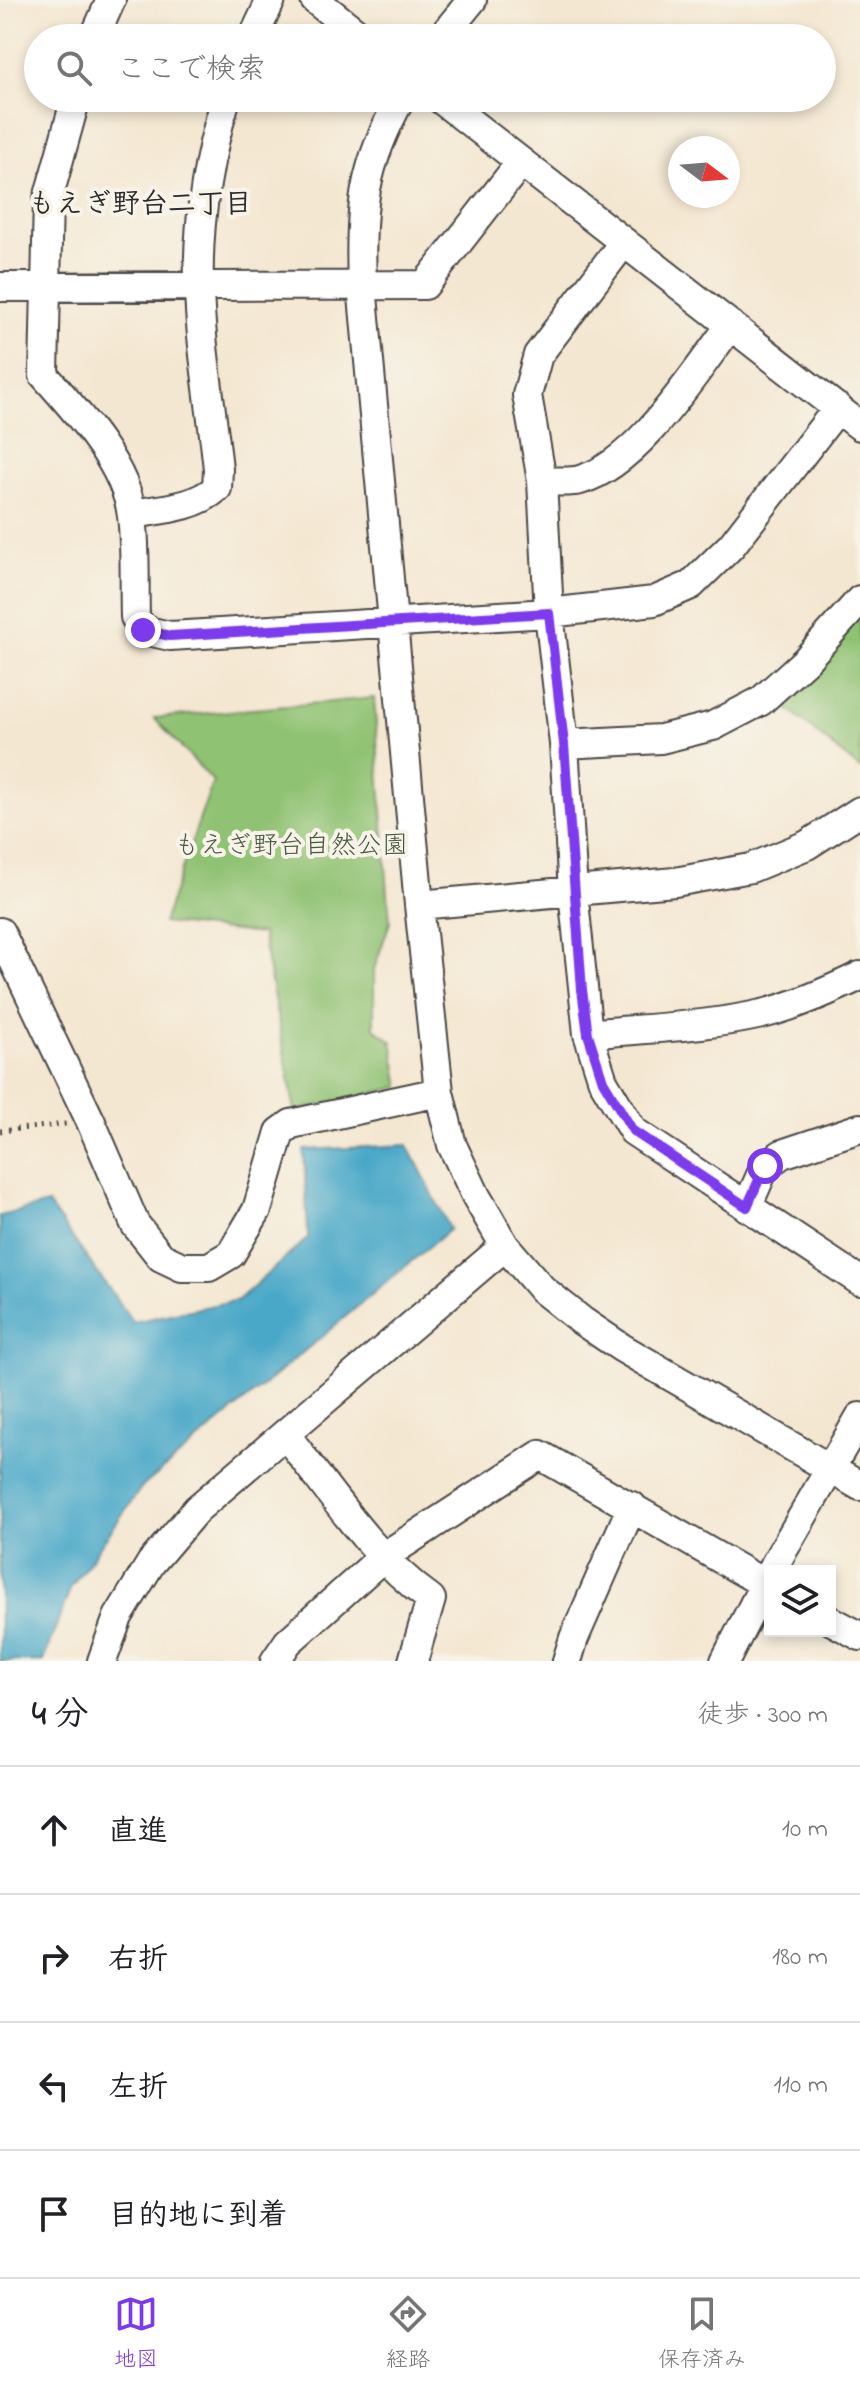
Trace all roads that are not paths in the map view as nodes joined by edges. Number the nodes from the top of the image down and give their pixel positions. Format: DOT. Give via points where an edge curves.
graph roads {
  1 [pos="111,0"];
  2 [pos="271,0"];
  3 [pos="315,0"];
  4 [pos="472,0"];
  5 [pos="100,24"];
  6 [pos="260,24"];
  7 [pos="345,24"];
  8 [pos="452,24"];
  9 [pos="72,112"];
  10 [pos="222,112"];
  11 [pos="393,112"];
  12 [pos="457,112"];
  13 [pos="521,162"];
  14 [pos="624,242"];
  15 [pos="199,285"];
  16 [pos="362,285"];
  17 [pos="46,286"];
  18 [pos="0,287"];
  19 [pos="731,325"];
  20 [pos="838,408"];
  21 [pos="860,426"];
  22 [pos="542,481"];
  23 [pos="132,514"];
  24 [pos="860,600"];
  25 [pos="549,613"];
  26 [pos="391,623"];
  27 [pos="564,744"];
  28 [pos="860,811"];
  29 [pos="573,892"];
  30 [pos="419,905"];
  31 [pos="0,932"];
  32 [pos="860,976"];
  33 [pos="588,1034"];
  34 [pos="439,1092"];
  35 [pos="860,1128"];
  36 [pos="747,1207"];
  37 [pos="505,1246"];
  38 [pos="860,1281"];
  39 [pos="860,1417"];
  40 [pos="285,1434"];
  41 [pos="830,1469"];
  42 [pos="860,1486"];
  43 [pos="632,1506"];
  44 [pos="383,1557"];
  45 [pos="776,1565"];
  46 [pos="764,1575"];
  47 [pos="764,1587"];
  48 [pos="836,1623"];
  49 [pos="860,1636"];
  50 [pos="102,1661"];
  51 [pos="275,1661"];
  52 [pos="413,1661"];
  53 [pos="567,1661"];
  54 [pos="725,1661"];
  1 -- 5 [label="street"];
  2 -- 6 [label="street"];
  3 -- 7 [label="street"];
  4 -- 8 [label="street"];
  9 -- 17 [label="street" via="48,199"];
  10 -- 15 [label="street" via="204,199"];
  11 -- 16 [label="street" via="367,180 360,225"];
  12 -- 13 [label="street"];
  13 -- 14 [label="street"];
  13 -- 16 [label="street" via="425,285"];
  14 -- 19 [label="street"];
  14 -- 22 [label="street" via="538,355 527,395"];
  15 -- 16 [label="street"];
  15 -- 17 [label="street"];
  15 -- 23 [label="street" via="217,488 206,498 178,507"];
  16 -- 26 [label="street"];
  17 -- 18 [label="street"];
  17 -- 23 [label="street" via="44,375 90,427 116,470"];
  19 -- 20 [label="street"];
  19 -- 22 [label="street" via="621,459 580,480"];
  20 -- 21 [label="street"];
  20 -- 25 [label="street" via="731,546 691,585 654,601"];
  22 -- 25 [label="street"];
  23 -- 26 [label="street" via="135,617 143,630 170,636"];
  24 -- 27 [label="street" via="761,701 713,726 661,739"];
  25 -- 26 [label="street"];
  25 -- 27 [label="street"];
  26 -- 30 [label="street"];
  27 -- 29 [label="street"];
  28 -- 29 [label="street" via="807,845 751,868"];
  29 -- 30 [label="street"];
  29 -- 33 [label="street"];
  30 -- 34 [label="street"];
  31 -- 34 [label="street" via="135,1224 161,1257 182,1267 209,1267 231,1254 257,1210 280,1132 291,1124"];
  32 -- 33 [label="street" via="763,1014"];
  33 -- 36 [label="street" via="603,1081 633,1131"];
  34 -- 37 [label="street" via="452,1145"];
  35 -- 36 [label="street" via="782,1154 765,1166"];
  36 -- 38 [label="street"];
  37 -- 40 [label="street"];
  37 -- 41 [label="street" via="542,1289 582,1321"];
  39 -- 41 [label="street"];
  40 -- 44 [label="street"];
  40 -- 50 [label="street" via="197,1509 151,1563 118,1617"];
  41 -- 42 [label="street"];
  41 -- 45 [label="street"];
  43 -- 44 [label="street" via="540,1455"];
  43 -- 46 [label="street"];
  43 -- 53 [label="street"];
  44 -- 51 [label="street" via="288,1642"];
  44 -- 52 [label="street" via="431,1599"];
  47 -- 54 [label="street"];
  48 -- 49 [label="street"];
}
